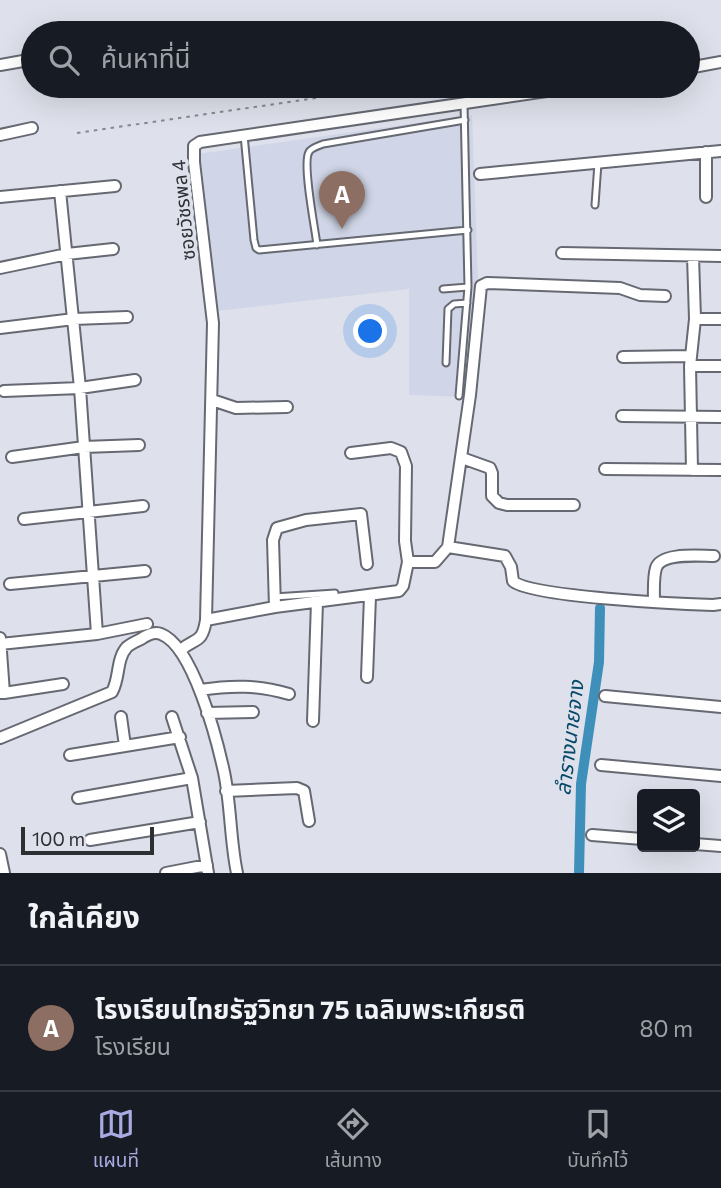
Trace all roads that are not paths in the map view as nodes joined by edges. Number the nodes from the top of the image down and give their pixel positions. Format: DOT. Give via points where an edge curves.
graph roads {
  1 [pos="21,61"];
  2 [pos="721,62"];
  3 [pos="0,65"];
  4 [pos="700,66"];
  5 [pos="503,98"];
  6 [pos="464,104"];
  7 [pos="465,120"];
  8 [pos="32,128"];
  9 [pos="0,135"];
  10 [pos="244,135"];
  11 [pos="721,150"];
  12 [pos="706,152"];
  13 [pos="598,163"];
  14 [pos="480,174"];
  15 [pos="115,186"];
  16 [pos="60,191"];
  17 [pos="0,197"];
  18 [pos="706,197"];
  19 [pos="595,205"];
  20 [pos="468,230"];
  21 [pos="317,245"];
  22 [pos="113,248"];
  23 [pos="562,253"];
  24 [pos="67,254"];
  25 [pos="693,256"];
  26 [pos="721,256"];
  27 [pos="0,268"];
  28 [pos="468,287"];
  29 [pos="443,289"];
  30 [pos="666,296"];
  31 [pos="467,303"];
  32 [pos="127,317"];
  33 [pos="74,319"];
  34 [pos="695,319"];
  35 [pos="721,319"];
  36 [pos="0,328"];
  37 [pos="623,357"];
  38 [pos="690,361"];
  39 [pos="446,363"];
  40 [pos="721,366"];
  41 [pos="135,380"];
  42 [pos="80,388"];
  43 [pos="4,391"];
  44 [pos="459,396"];
  45 [pos="212,400"];
  46 [pos="287,407"];
  47 [pos="622,416"];
  48 [pos="721,417"];
  49 [pos="691,418"];
  50 [pos="139,445"];
  51 [pos="84,447"];
  52 [pos="351,453"];
  53 [pos="12,457"];
  54 [pos="462,458"];
  55 [pos="605,469"];
  56 [pos="692,470"];
  57 [pos="721,470"];
  58 [pos="574,505"];
  59 [pos="143,506"];
  60 [pos="89,512"];
  61 [pos="24,519"];
  62 [pos="448,547"];
  63 [pos="714,556"];
  64 [pos="408,562"];
  65 [pos="367,564"];
  66 [pos="145,571"];
  67 [pos="94,577"];
  68 [pos="10,584"];
  69 [pos="335,593"];
  70 [pos="370,596"];
  71 [pos="274,602"];
  72 [pos="317,602"];
  73 [pos="654,602"];
  74 [pos="721,604"];
  75 [pos="206,620"];
  76 [pos="147,624"];
  77 [pos="97,634"];
  78 [pos="0,638"];
  79 [pos="0,644"];
  80 [pos="181,650"];
  81 [pos="367,677"];
  82 [pos="63,684"];
  83 [pos="200,690"];
  84 [pos="2,693"];
  85 [pos="289,694"];
  86 [pos="605,696"];
  87 [pos="721,707"];
  88 [pos="253,712"];
  89 [pos="207,713"];
  90 [pos="121,717"];
  91 [pos="173,717"];
  92 [pos="313,721"];
  93 [pos="180,737"];
  94 [pos="0,738"];
  95 [pos="125,746"];
  96 [pos="70,755"];
  97 [pos="601,765"];
  98 [pos="721,776"];
  99 [pos="192,778"];
  100 [pos="226,791"];
  101 [pos="78,797"];
  102 [pos="309,821"];
  103 [pos="200,822"];
  104 [pos="592,835"];
  105 [pos="637,839"];
  106 [pos="90,840"];
  107 [pos="700,844"];
  108 [pos="721,846"];
  109 [pos="0,854"];
  110 [pos="208,869"];
  111 [pos="4,873"];
  112 [pos="166,873"];
  113 [pos="237,873"];
  1 -- 3 [label="street"];
  2 -- 4 [label="street"];
  5 -- 6 [label="street, ซอยวัชรพล 4"];
  6 -- 7 [label="lane"];
  6 -- 10 [label="street, ซอยวัชรพล 4"];
  7 -- 20 [label="lane"];
  7 -- 21 [label="lane" via="323,144 308,152 306,169"];
  8 -- 9 [label="street"];
  10 -- 21 [label="lane" via="256,248"];
  10 -- 45 [label="street, ซอยวัชรพล 4" via="200,142 193,152 213,323"];
  11 -- 12 [label="street"];
  12 -- 13 [label="street"];
  12 -- 18 [label="street"];
  13 -- 14 [label="street"];
  13 -- 19 [label="lane"];
  15 -- 16 [label="street"];
  16 -- 17 [label="street"];
  16 -- 24 [label="street"];
  20 -- 21 [label="lane"];
  20 -- 28 [label="lane"];
  22 -- 24 [label="street"];
  23 -- 25 [label="street"];
  24 -- 27 [label="street"];
  24 -- 33 [label="street"];
  25 -- 26 [label="street"];
  25 -- 34 [label="street"];
  28 -- 29 [label="lane"];
  28 -- 31 [label="lane"];
  30 -- 54 [label="street" via="620,288 484,284"];
  31 -- 39 [label="lane" via="448,309"];
  31 -- 44 [label="lane"];
  32 -- 33 [label="street"];
  33 -- 36 [label="street"];
  33 -- 42 [label="street"];
  34 -- 35 [label="street"];
  34 -- 38 [label="street"];
  37 -- 38 [label="street"];
  38 -- 40 [label="street"];
  38 -- 49 [label="street"];
  41 -- 42 [label="street"];
  42 -- 43 [label="street"];
  42 -- 51 [label="street"];
  45 -- 46 [label="street" via="236,408"];
  45 -- 75 [label="street, ซอยวัชรพล 4"];
  47 -- 49 [label="street"];
  48 -- 49 [label="street"];
  49 -- 56 [label="street"];
  50 -- 51 [label="street"];
  51 -- 53 [label="street"];
  51 -- 60 [label="street"];
  52 -- 64 [label="street" via="391,448 401,452 406,466"];
  54 -- 58 [label="street" via="490,468 492,496 499,503"];
  54 -- 62 [label="street"];
  55 -- 56 [label="street"];
  56 -- 57 [label="street"];
  59 -- 60 [label="street"];
  60 -- 61 [label="street"];
  60 -- 67 [label="street"];
  62 -- 64 [label="street" via="435,562"];
  62 -- 73 [label="street" via="505,556 517,585"];
  63 -- 73 [label="street" via="676,556 659,563"];
  64 -- 70 [label="street" via="399,591"];
  65 -- 71 [label="street" via="360,514 277,527"];
  66 -- 67 [label="street"];
  67 -- 68 [label="street"];
  67 -- 77 [label="street"];
  69 -- 71 [label="lane"];
  70 -- 72 [label="street"];
  70 -- 81 [label="street"];
  71 -- 72 [label="street"];
  71 -- 75 [label="street"];
  72 -- 92 [label="street"];
  73 -- 74 [label="street"];
  75 -- 80 [label="street" via="198,641"];
  76 -- 77 [label="street"];
  77 -- 79 [label="street"];
  78 -- 79 [label="street"];
  79 -- 84 [label="street"];
  80 -- 83 [label="street"];
  80 -- 94 [label="street" via="160,633 150,633 127,647 112,692"];
  82 -- 84 [label="street"];
  83 -- 85 [label="street" via="262,687"];
  83 -- 89 [label="street"];
  86 -- 87 [label="street"];
  88 -- 89 [label="street"];
  89 -- 100 [label="street"];
  90 -- 95 [label="street"];
  91 -- 93 [label="street"];
  93 -- 95 [label="street"];
  93 -- 99 [label="street"];
  95 -- 96 [label="street"];
  97 -- 98 [label="street"];
  99 -- 101 [label="street"];
  99 -- 103 [label="street"];
  100 -- 102 [label="street" via="297,788 304,791"];
  100 -- 113 [label="street"];
  103 -- 106 [label="street"];
  103 -- 110 [label="street"];
  104 -- 105 [label="street"];
  107 -- 108 [label="street"];
  109 -- 111 [label="street"];
  110 -- 112 [label="street"];
}
